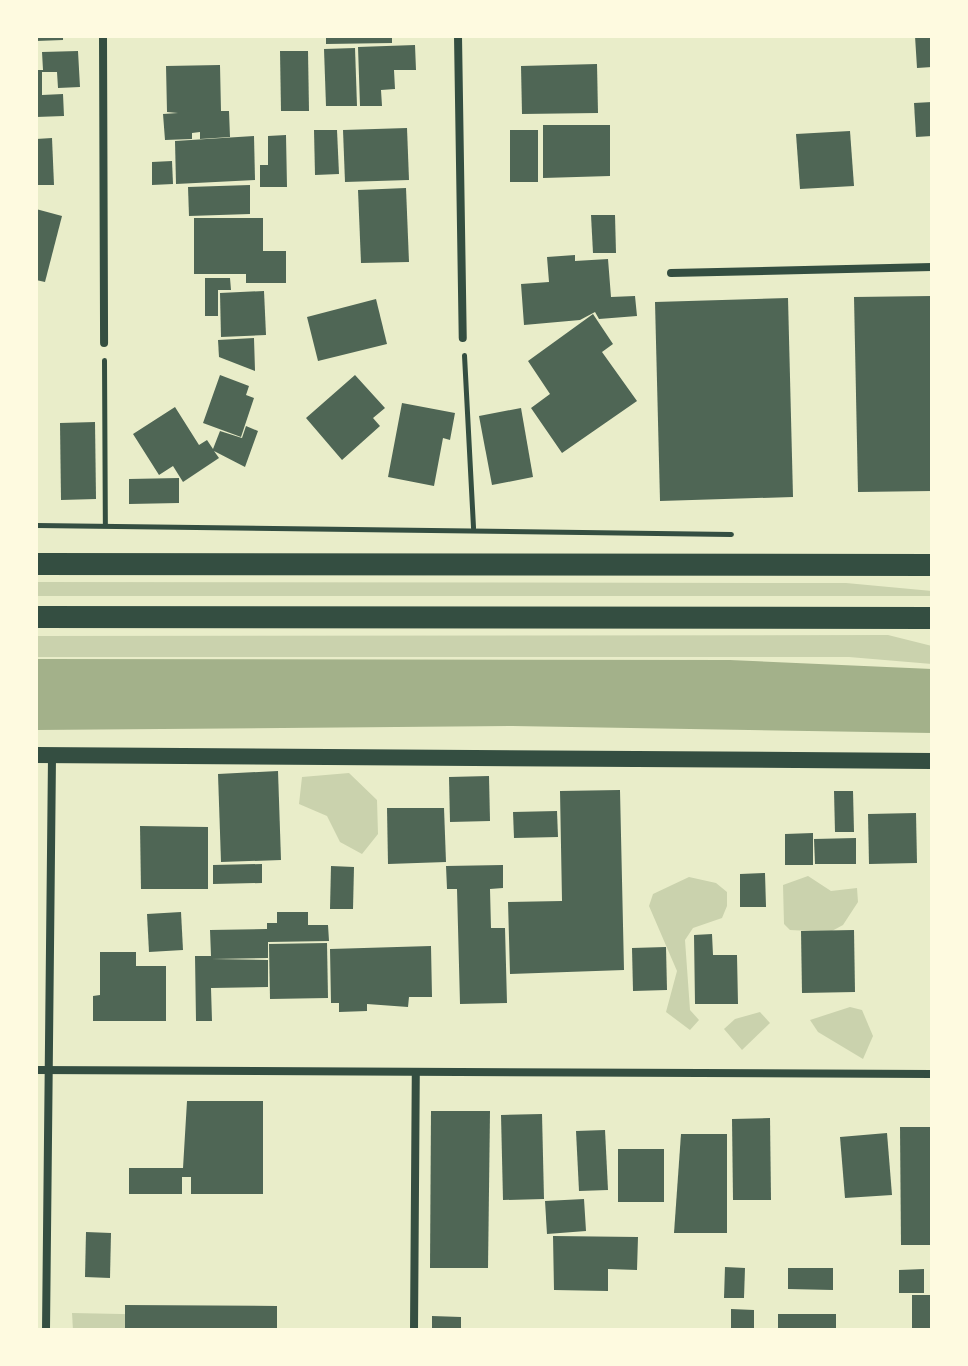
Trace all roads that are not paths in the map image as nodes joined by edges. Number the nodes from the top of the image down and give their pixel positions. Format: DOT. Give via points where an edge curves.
graph roads {
  1 [pos="103,36"];
  2 [pos="458,36"];
  3 [pos="932,267"];
  4 [pos="671,273"];
  5 [pos="463,338"];
  6 [pos="104,343"];
  7 [pos="36,564"];
  8 [pos="932,565"];
  9 [pos="36,617"];
  10 [pos="932,618"];
  11 [pos="44,755"];
  12 [pos="932,761"];
  13 [pos="49,1069"];
  14 [pos="36,1070"];
  15 [pos="416,1073"];
  16 [pos="932,1074"];
  17 [pos="46,1330"];
  18 [pos="414,1330"];
  1 -- 6 [label="street"];
  2 -- 5 [label="street"];
  3 -- 4 [label="street"];
  7 -- 8 [label="highway"];
  9 -- 10 [label="highway"];
  11 -- 12 [label="main road"];
  11 -- 13 [label="street"];
  13 -- 14 [label="street"];
  13 -- 15 [label="street"];
  13 -- 17 [label="street"];
  15 -- 16 [label="street"];
  15 -- 18 [label="street"];
}
